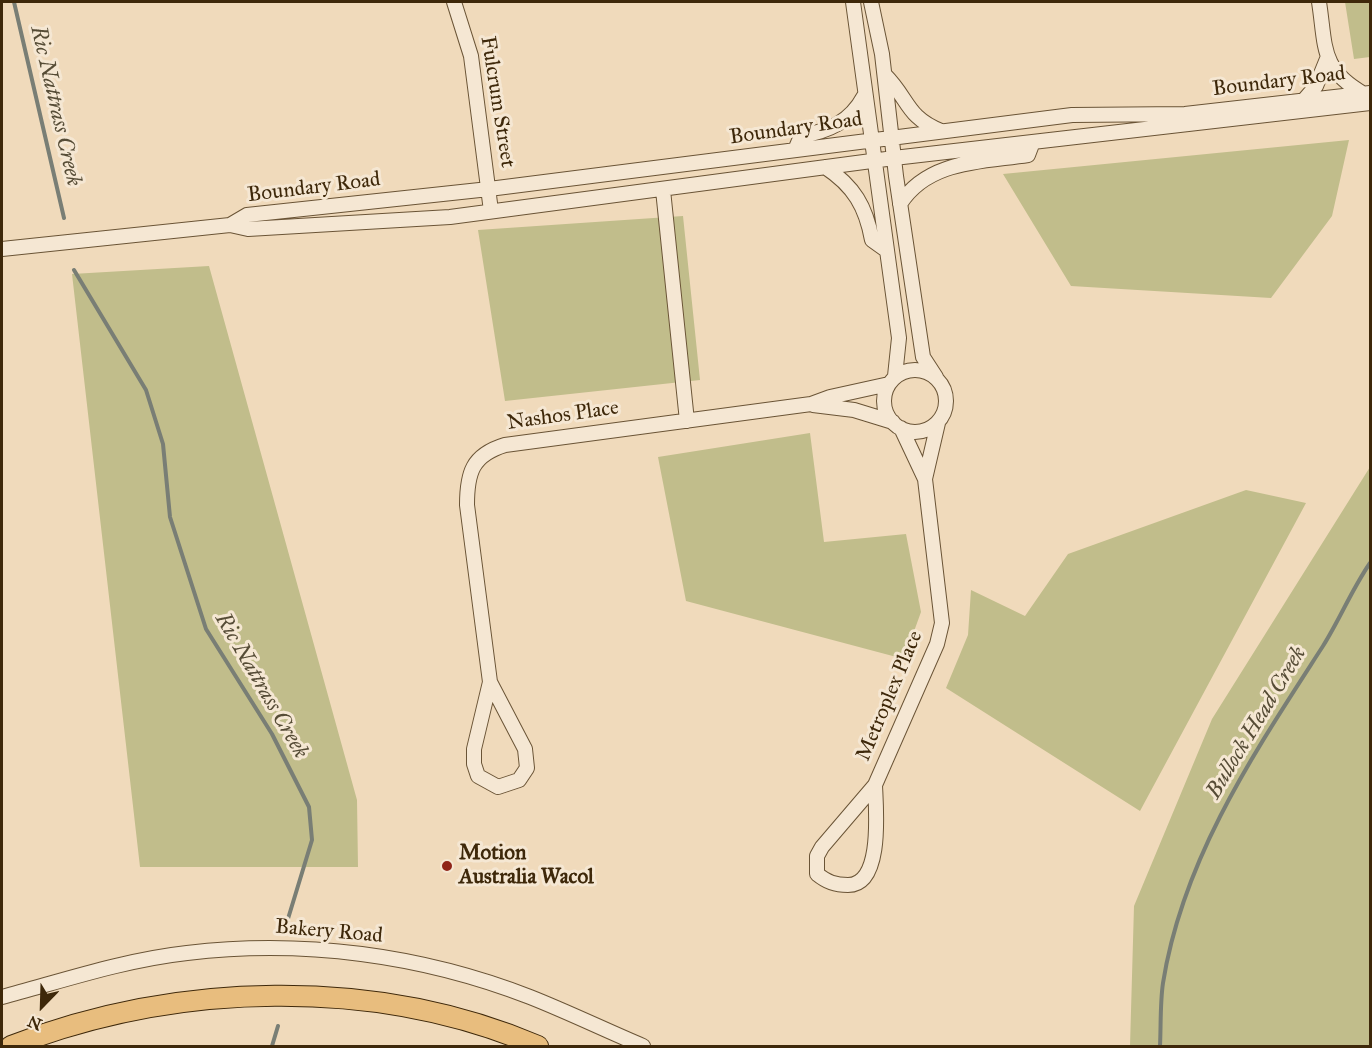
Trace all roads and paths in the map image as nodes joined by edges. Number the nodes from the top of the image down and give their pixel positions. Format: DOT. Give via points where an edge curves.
graph roads {
  1 [pos="454,2"];
  2 [pos="853,2"];
  3 [pos="871,2"];
  4 [pos="1319,2"];
  5 [pos="1327,59"];
  6 [pos="885,75"];
  7 [pos="864,96"];
  8 [pos="1368,96"];
  9 [pos="1302,101"];
  10 [pos="941,131"];
  11 [pos="892,138"];
  12 [pos="871,140"];
  13 [pos="1033,142"];
  14 [pos="795,150"];
  15 [pos="894,158"];
  16 [pos="874,160"];
  17 [pos="825,167"];
  18 [pos="489,189"];
  19 [pos="663,190"];
  20 [pos="900,204"];
  21 [pos="491,211"];
  22 [pos="230,225"];
  23 [pos="2,249"];
  24 [pos="886,250"];
  25 [pos="936,377"];
  26 [pos="892,380"];
  27 [pos="811,404"];
  28 [pos="687,421"];
  29 [pos="938,423"];
  30 [pos="897,425"];
  31 [pos="925,479"];
  32 [pos="490,682"];
  33 [pos="875,785"];
  34 [pos="2,997"];
  35 [pos="11,1047"];
  36 [pos="538,1047"];
  37 [pos="643,1047"];
  1 -- 18 [label="street, Fulcrum Street" via="471,56"];
  2 -- 7 [label="street"];
  3 -- 6 [label="street"];
  4 -- 5 [label="street"];
  5 -- 8 [label="street" via="1344,82"];
  5 -- 9 [label="street" via="1316,86"];
  6 -- 10 [label="street" via="922,123"];
  6 -- 11 [label="street"];
  7 -- 12 [label="street"];
  7 -- 14 [label="street" via="847,120 824,132 801,136"];
  8 -- 9 [label="street, Boundary Road"];
  8 -- 13 [label="street, Boundary Road"];
  9 -- 10 [label="street, Boundary Road" via="1185,114 1072,115"];
  10 -- 11 [label="street, Boundary Road"];
  11 -- 12 [label="street, Boundary Road"];
  11 -- 15 [label="street"];
  12 -- 14 [label="street, Boundary Road"];
  12 -- 16 [label="street"];
  13 -- 15 [label="street, Boundary Road"];
  13 -- 20 [label="street" via="1028,155 945,167 920,182"];
  14 -- 18 [label="street, Boundary Road"];
  15 -- 16 [label="street, Boundary Road"];
  15 -- 20 [label="street"];
  16 -- 17 [label="street, Boundary Road"];
  16 -- 24 [label="street"];
  17 -- 19 [label="street, Boundary Road"];
  17 -- 24 [label="street" via="857,195 868,216 872,240"];
  18 -- 21 [label="street, Fulcrum Street"];
  18 -- 22 [label="street, Boundary Road" via="247,215"];
  19 -- 21 [label="street, Boundary Road"];
  19 -- 28 [label="street"];
  20 -- 25 [label="street" via="923,357"];
  21 -- 22 [label="street, Boundary Road" via="260,228"];
  22 -- 23 [label="street, Boundary Road"];
  24 -- 26 [label="street" via="899,338"];
  25 -- 26 [label="street" via="916,369"];
  25 -- 29 [label="street" via="947,405"];
  26 -- 27 [label="street, Nashos Place"];
  26 -- 30 [label="street" via="884,404"];
  27 -- 28 [label="street, Nashos Place"];
  27 -- 30 [label="street, Nashos Place" via="854,410"];
  28 -- 32 [label="street, Nashos Place" via="505,445 489,450 479,459 467,484 467,505"];
  29 -- 30 [label="street" via="920,432"];
  29 -- 31 [label="street, Metroplex Place"];
  30 -- 31 [label="street, Metroplex Place"];
  31 -- 33 [label="street, Metroplex Place" via="942,623 938,644"];
  32 -- 32 [label="street, Nashos Place" via="525,749 527,768 519,780 498,787 478,776 474,764"];
  33 -- 33 [label="street, Metroplex Place" via="876,816 868,876 855,885 828,882 817,874 817,856"];
  34 -- 37 [label="street, Bakery Road" via="186,953 267,948 367,953 449,970 530,997"];
  35 -- 36 [label="highway" via="120,1013 184,1002 272,996 410,1009 495,1031"];
}
